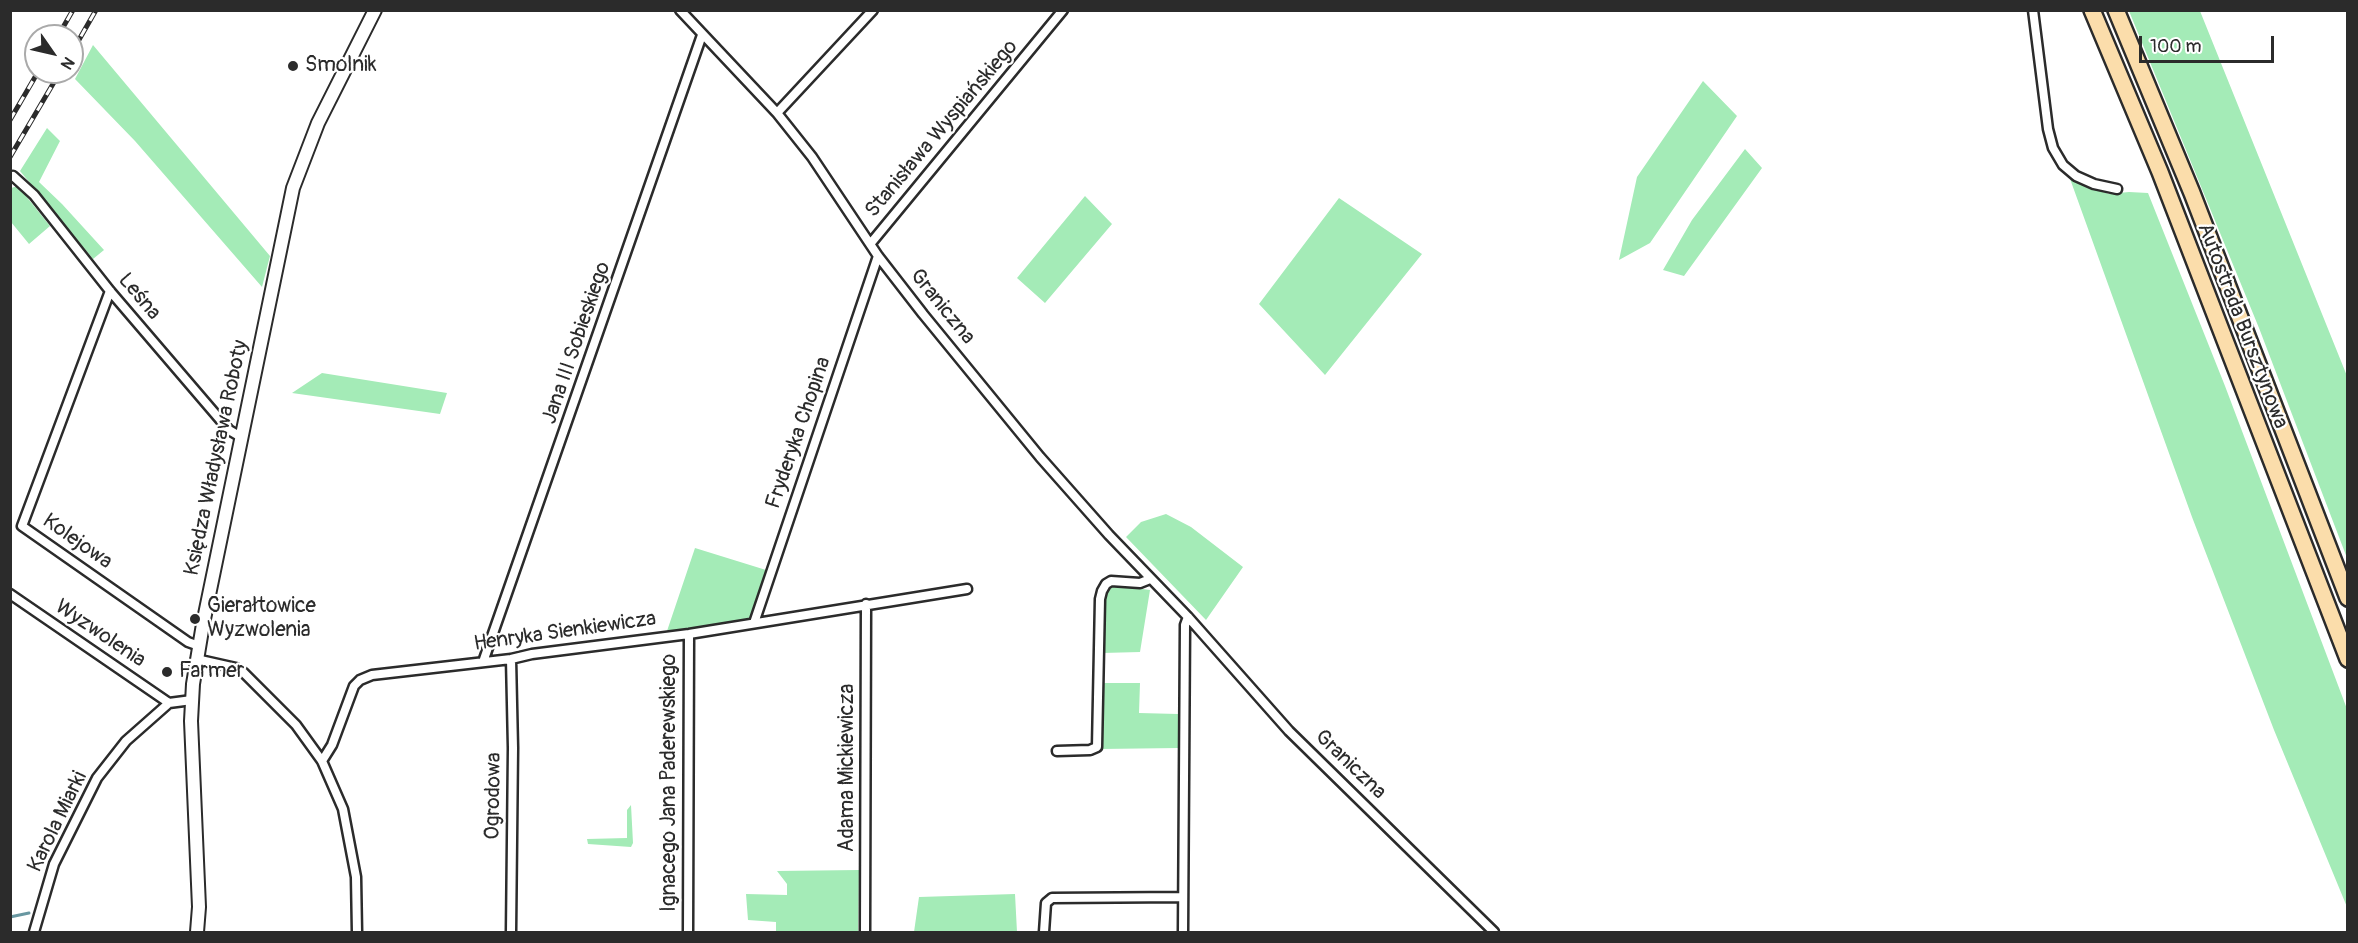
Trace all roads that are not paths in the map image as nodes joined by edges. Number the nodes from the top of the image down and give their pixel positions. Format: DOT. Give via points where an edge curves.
graph roads {
  1 [pos="375,10"];
  2 [pos="680,10"];
  3 [pos="873,10"];
  4 [pos="1063,10"];
  5 [pos="2033,10"];
  6 [pos="2092,10"];
  7 [pos="2116,10"];
  8 [pos="702,35"];
  9 [pos="777,113"];
  10 [pos="13,176"];
  11 [pos="2117,189"];
  12 [pos="871,243"];
  13 [pos="878,256"];
  14 [pos="110,291"];
  15 [pos="241,437"];
  16 [pos="1149,579"];
  17 [pos="967,589"];
  18 [pos="10,594"];
  19 [pos="2348,598"];
  20 [pos="866,604"];
  21 [pos="1188,617"];
  22 [pos="754,623"];
  23 [pos="689,634"];
  24 [pos="199,646"];
  25 [pos="196,659"];
  26 [pos="511,659"];
  27 [pos="2348,659"];
  28 [pos="483,662"];
  29 [pos="192,700"];
  30 [pos="169,703"];
  31 [pos="1057,751"];
  32 [pos="322,761"];
  33 [pos="1183,897"];
  34 [pos="34,933"];
  35 [pos="198,933"];
  36 [pos="357,933"];
  37 [pos="510,933"];
  38 [pos="688,933"];
  39 [pos="865,933"];
  40 [pos="1044,933"];
  41 [pos="1183,933"];
  42 [pos="1494,933"];
  1 -- 15 [label="main road, Księdza Władysława Roboty" via="318,123 293,188"];
  2 -- 8 [label="street, Graniczna"];
  3 -- 9 [label="street"];
  4 -- 12 [label="street, Stanisława Wyspiańskiego"];
  5 -- 11 [label="street" via="2053,148 2063,165 2076,176"];
  6 -- 27 [label="highway, Autostrada Bursztynowa" via="2160,172"];
  7 -- 19 [label="highway, Autostrada Bursztynowa" via="2192,193"];
  8 -- 9 [label="street, Graniczna"];
  8 -- 28 [label="street, Jana III Sobieskiego"];
  9 -- 12 [label="street, Graniczna"];
  10 -- 14 [label="street, Leśna" via="34,195"];
  12 -- 13 [label="street, Graniczna"];
  13 -- 16 [label="street, Graniczna" via="1040,457"];
  13 -- 22 [label="street, Fryderyka Chopina"];
  14 -- 15 [label="street, Leśna" via="229,430"];
  14 -- 24 [label="street, Kolejowa" via="22,526"];
  15 -- 24 [label="main road, Księdza Władysława Roboty"];
  16 -- 21 [label="street, Graniczna"];
  16 -- 31 [label="street" via="1140,583 1111,581 1102,591 1097,747"];
  17 -- 20 [label="street, Henryka Sienkiewicza"];
  18 -- 30 [label="street, Wyzwolenia"];
  20 -- 22 [label="street, Henryka Sienkiewicza"];
  20 -- 39 [label="street, Adama Mickiewicza"];
  21 -- 33 [label="street"];
  21 -- 42 [label="street, Graniczna" via="1289,731"];
  22 -- 23 [label="street, Henryka Sienkiewicza"];
  23 -- 26 [label="street, Henryka Sienkiewicza"];
  23 -- 38 [label="street, Ignacego Jana Paderewskiego"];
  24 -- 25 [label="main road, Księdza Władysława Roboty"];
  25 -- 29 [label="main road, Księdza Władysława Roboty"];
  25 -- 32 [label="street" via="244,673 296,725"];
  26 -- 28 [label="street, Henryka Sienkiewicza"];
  26 -- 37 [label="street, Ogrodowa"];
  28 -- 32 [label="street, Henryka Sienkiewicza" via="372,675 360,680 351,692 332,746"];
  29 -- 30 [label="street"];
  29 -- 35 [label="main road, Księdza Władysława Roboty"];
  30 -- 34 [label="street, Karola Miarki" via="126,741 87,795 54,864"];
  32 -- 36 [label="street" via="344,809 356,878"];
  33 -- 40 [label="street" via="1052,898 1046,903"];
  33 -- 41 [label="street"];
}
